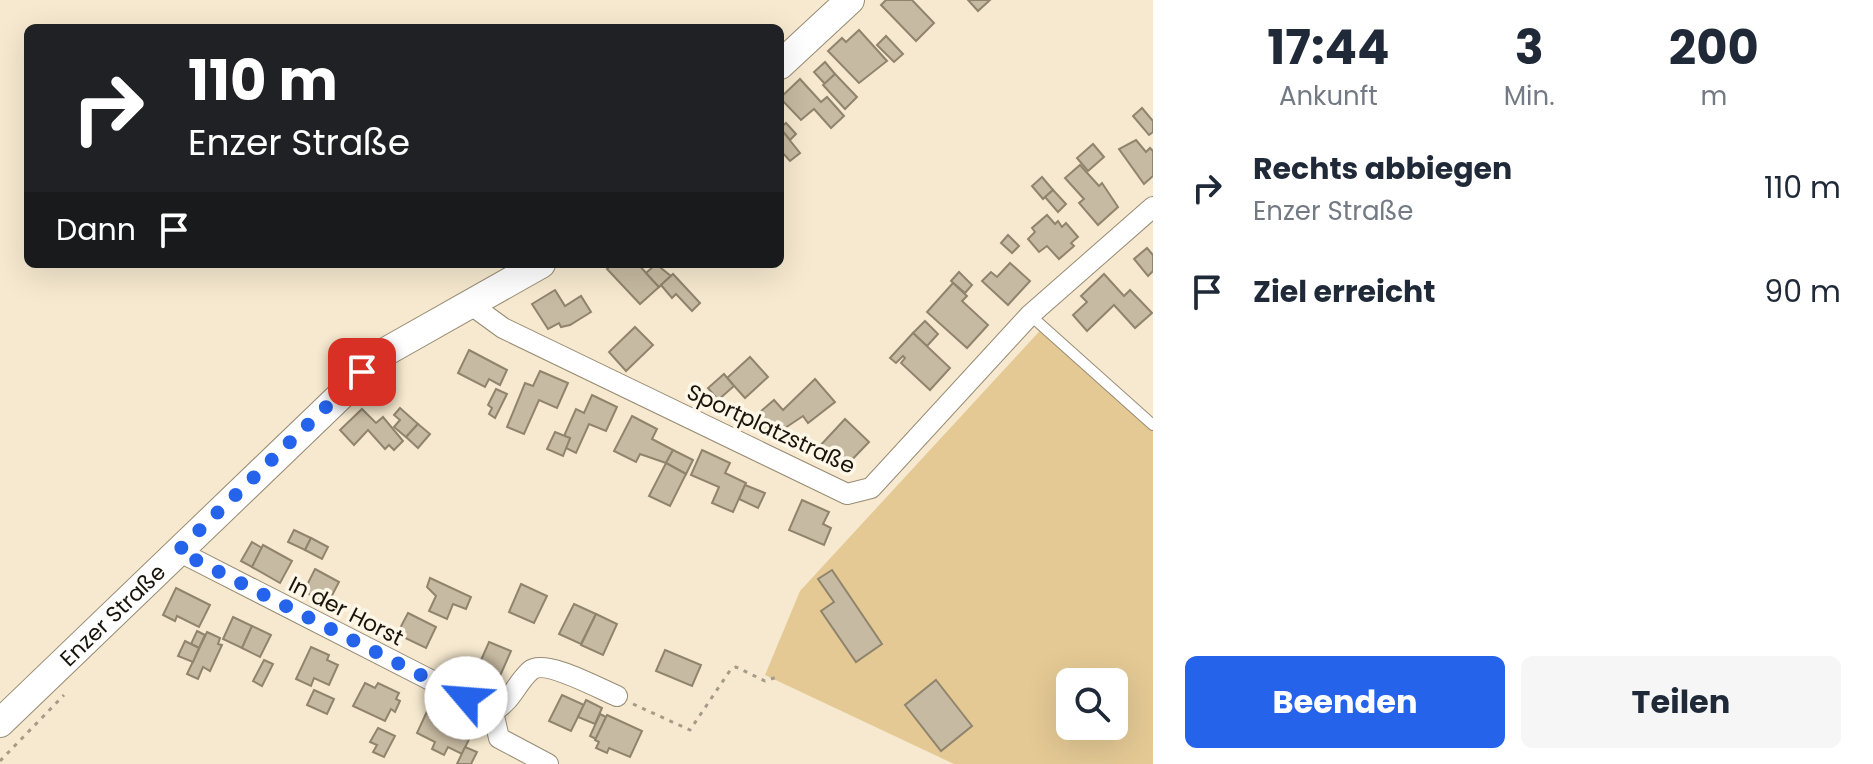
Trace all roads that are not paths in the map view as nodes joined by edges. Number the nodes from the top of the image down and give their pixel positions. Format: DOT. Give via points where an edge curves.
graph roads {
  1 [pos="850,0"];
  2 [pos="784,61"];
  3 [pos="1153,207"];
  4 [pos="534,268"];
  5 [pos="470,304"];
  6 [pos="1030,315"];
  7 [pos="1153,425"];
  8 [pos="178,551"];
  9 [pos="617,696"];
  10 [pos="493,712"];
  11 [pos="0,723"];
  12 [pos="548,764"];
  1 -- 2 [label="street"];
  3 -- 6 [label="street, Sportplatzstraße"];
  4 -- 5 [label="street, Enzer Straße"];
  5 -- 6 [label="street, Sportplatzstraße" via="503,328 847,494 871,488"];
  5 -- 8 [label="street, Enzer Straße" via="410,336 362,372"];
  6 -- 7 [label="lane"];
  8 -- 10 [label="street, In der Horst"];
  8 -- 11 [label="street, Enzer Straße"];
  9 -- 10 [label="street" via="537,666 511,700"];
  10 -- 12 [label="street" via="499,738"];
}
